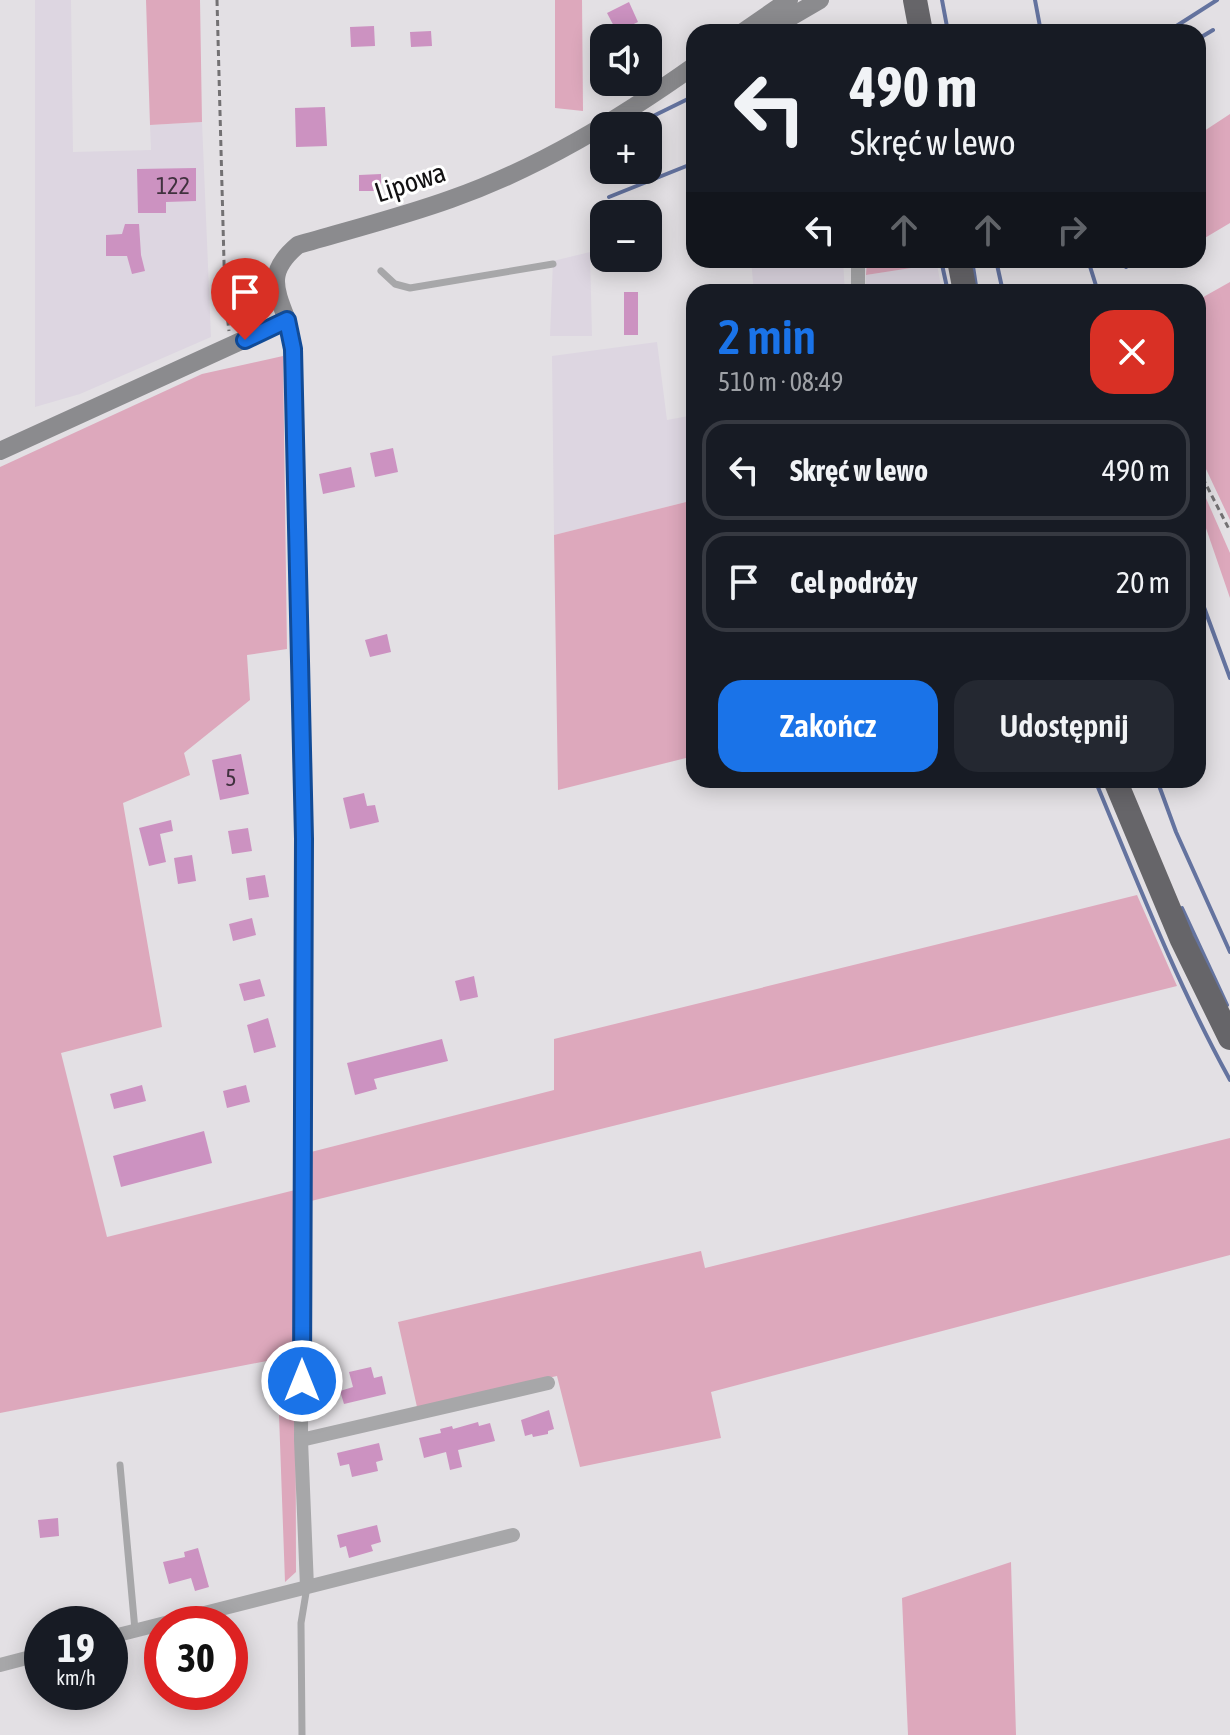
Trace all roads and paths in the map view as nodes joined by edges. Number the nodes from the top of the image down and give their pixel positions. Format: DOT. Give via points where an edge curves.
graph roads {
  1 [pos="217,0"];
  2 [pos="789,0"];
  3 [pos="820,0"];
  4 [pos="915,0"];
  5 [pos="754,24"];
  6 [pos="779,24"];
  7 [pos="920,24"];
  8 [pos="686,74"];
  9 [pos="553,264"];
  10 [pos="381,271"];
  11 [pos="287,320"];
  12 [pos="231,346"];
  13 [pos="0,451"];
  14 [pos="1206,484"];
  15 [pos="1230,531"];
  16 [pos="1118,788"];
  17 [pos="1230,1038"];
  18 [pos="548,1383"];
  19 [pos="301,1440"];
  20 [pos="120,1465"];
  21 [pos="513,1535"];
  22 [pos="307,1587"];
  23 [pos="135,1630"];
  24 [pos="128,1632"];
  25 [pos="24,1659"];
  26 [pos="0,1665"];
  27 [pos="302,1735"];
  1 -- 12 [label="path" via="225,299"];
  2 -- 5 [label="main road"];
  3 -- 6 [label="main road"];
  4 -- 7 [label="highway"];
  8 -- 11 [label="main road, Lipowa" via="522,170 463,195 298,245 277,270 274,283"];
  9 -- 10 [label="lane" via="410,288 395,284"];
  11 -- 12 [label="main road"];
  11 -- 19 [label="street" via="293,349 304,839"];
  12 -- 13 [label="main road"];
  14 -- 15 [label="path"];
  16 -- 17 [label="highway"];
  18 -- 19 [label="street"];
  19 -- 22 [label="street"];
  20 -- 23 [label="lane"];
  21 -- 22 [label="street"];
  22 -- 23 [label="street"];
  22 -- 27 [label="lane" via="301,1623"];
  23 -- 24 [label="street"];
  25 -- 26 [label="street"];
}
